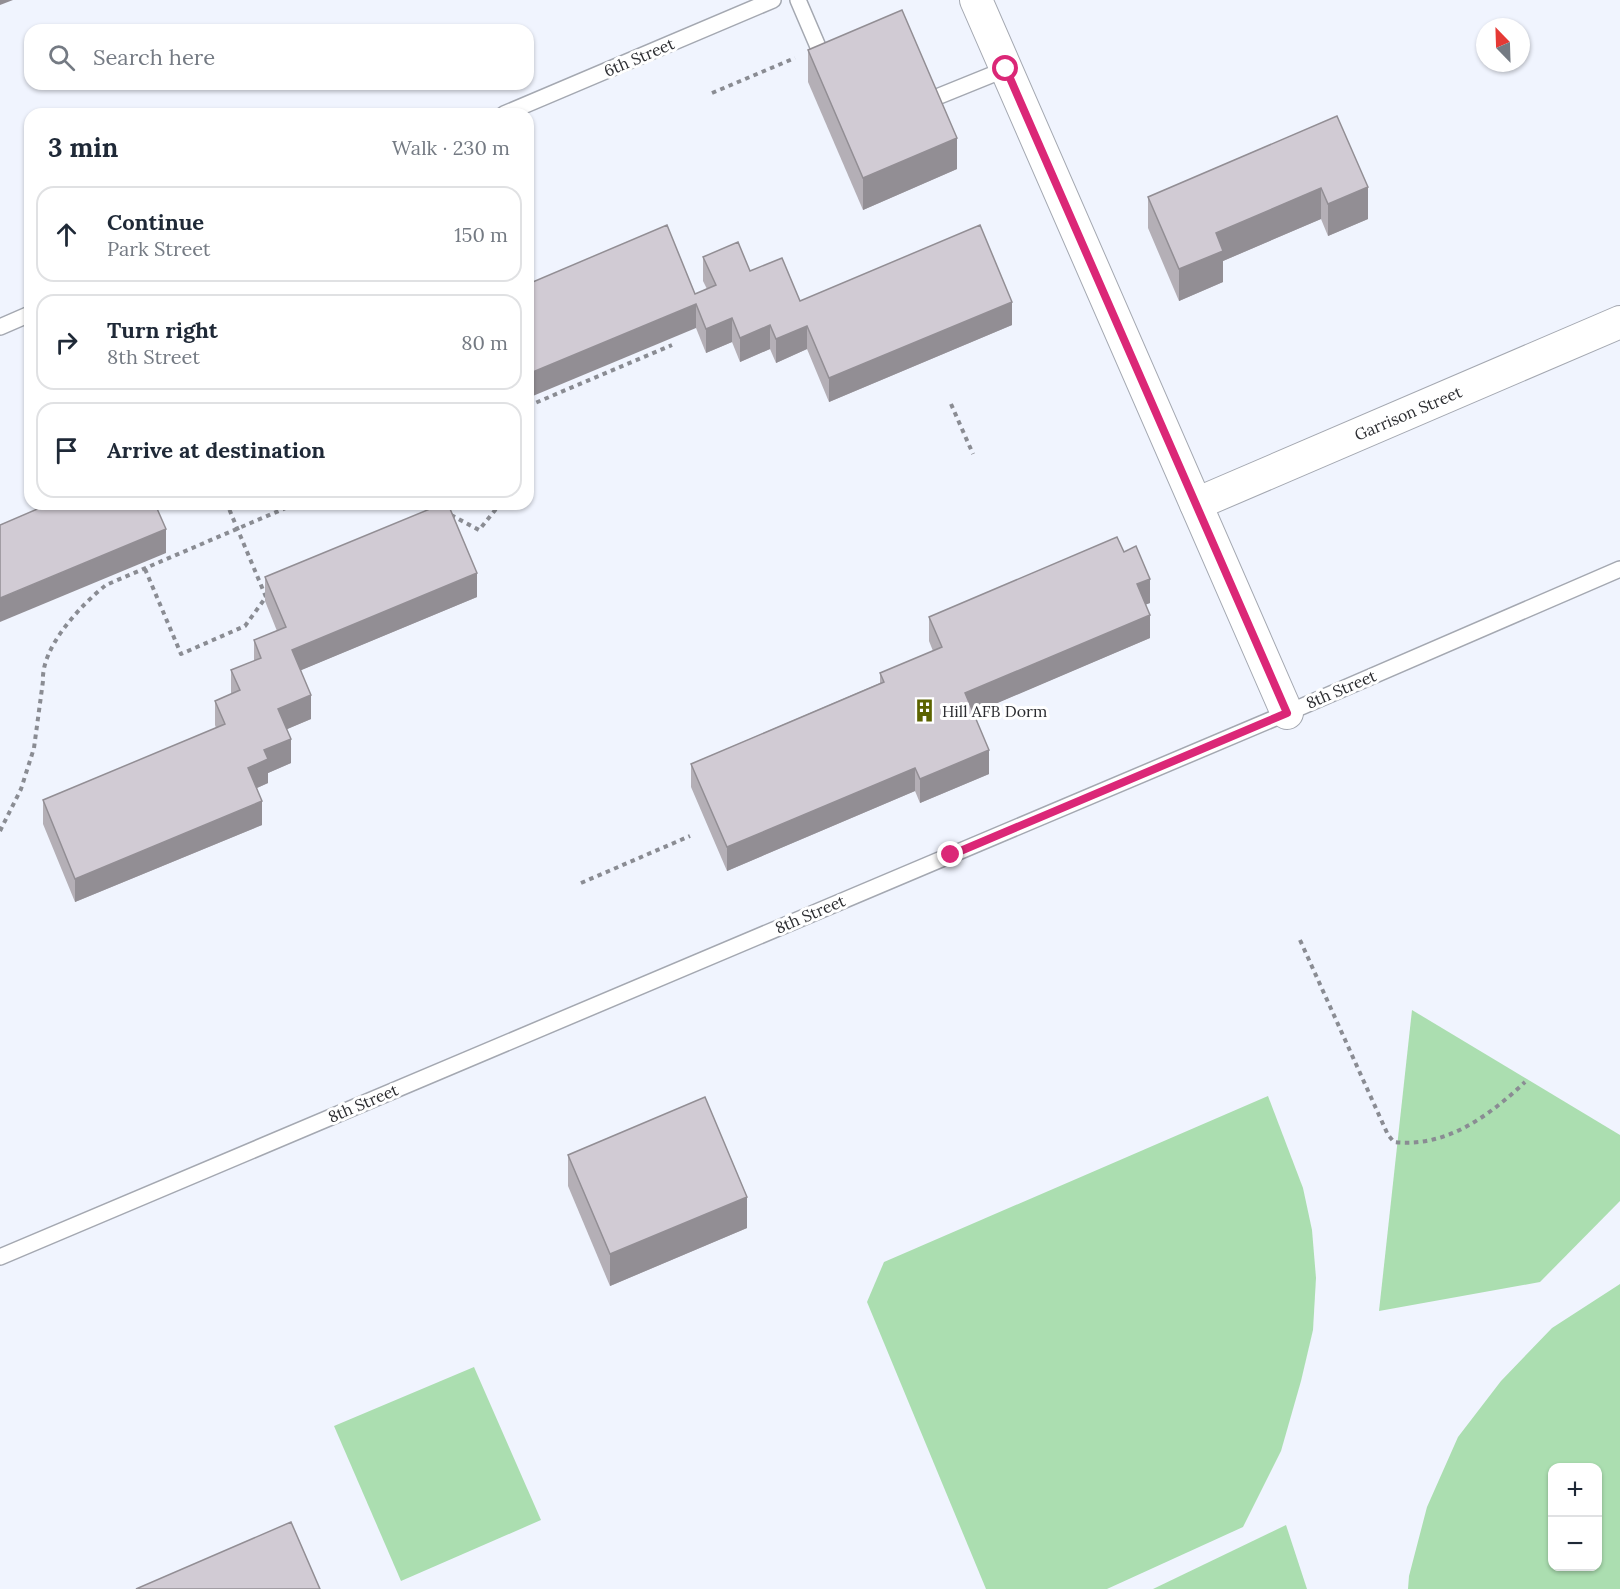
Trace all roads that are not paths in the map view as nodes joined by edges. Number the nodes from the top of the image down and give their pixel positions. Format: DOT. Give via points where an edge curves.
graph roads {
  1 [pos="773,0"];
  2 [pos="798,0"];
  3 [pos="976,0"];
  4 [pos="1006,69"];
  5 [pos="832,78"];
  6 [pos="518,108"];
  7 [pos="907,110"];
  8 [pos="24,317"];
  9 [pos="1620,322"];
  10 [pos="0,327"];
  11 [pos="1196,504"];
  12 [pos="1620,569"];
  13 [pos="1287,713"];
  14 [pos="0,1257"];
  1 -- 6 [label="lane, 6th Street"];
  2 -- 5 [label="lane"];
  3 -- 4 [label="street"];
  4 -- 7 [label="lane"];
  4 -- 11 [label="street"];
  8 -- 10 [label="lane"];
  9 -- 11 [label="street, Garrison Street"];
  11 -- 13 [label="street"];
  12 -- 13 [label="lane, 8th Street"];
  13 -- 14 [label="lane, 8th Street"];
}
